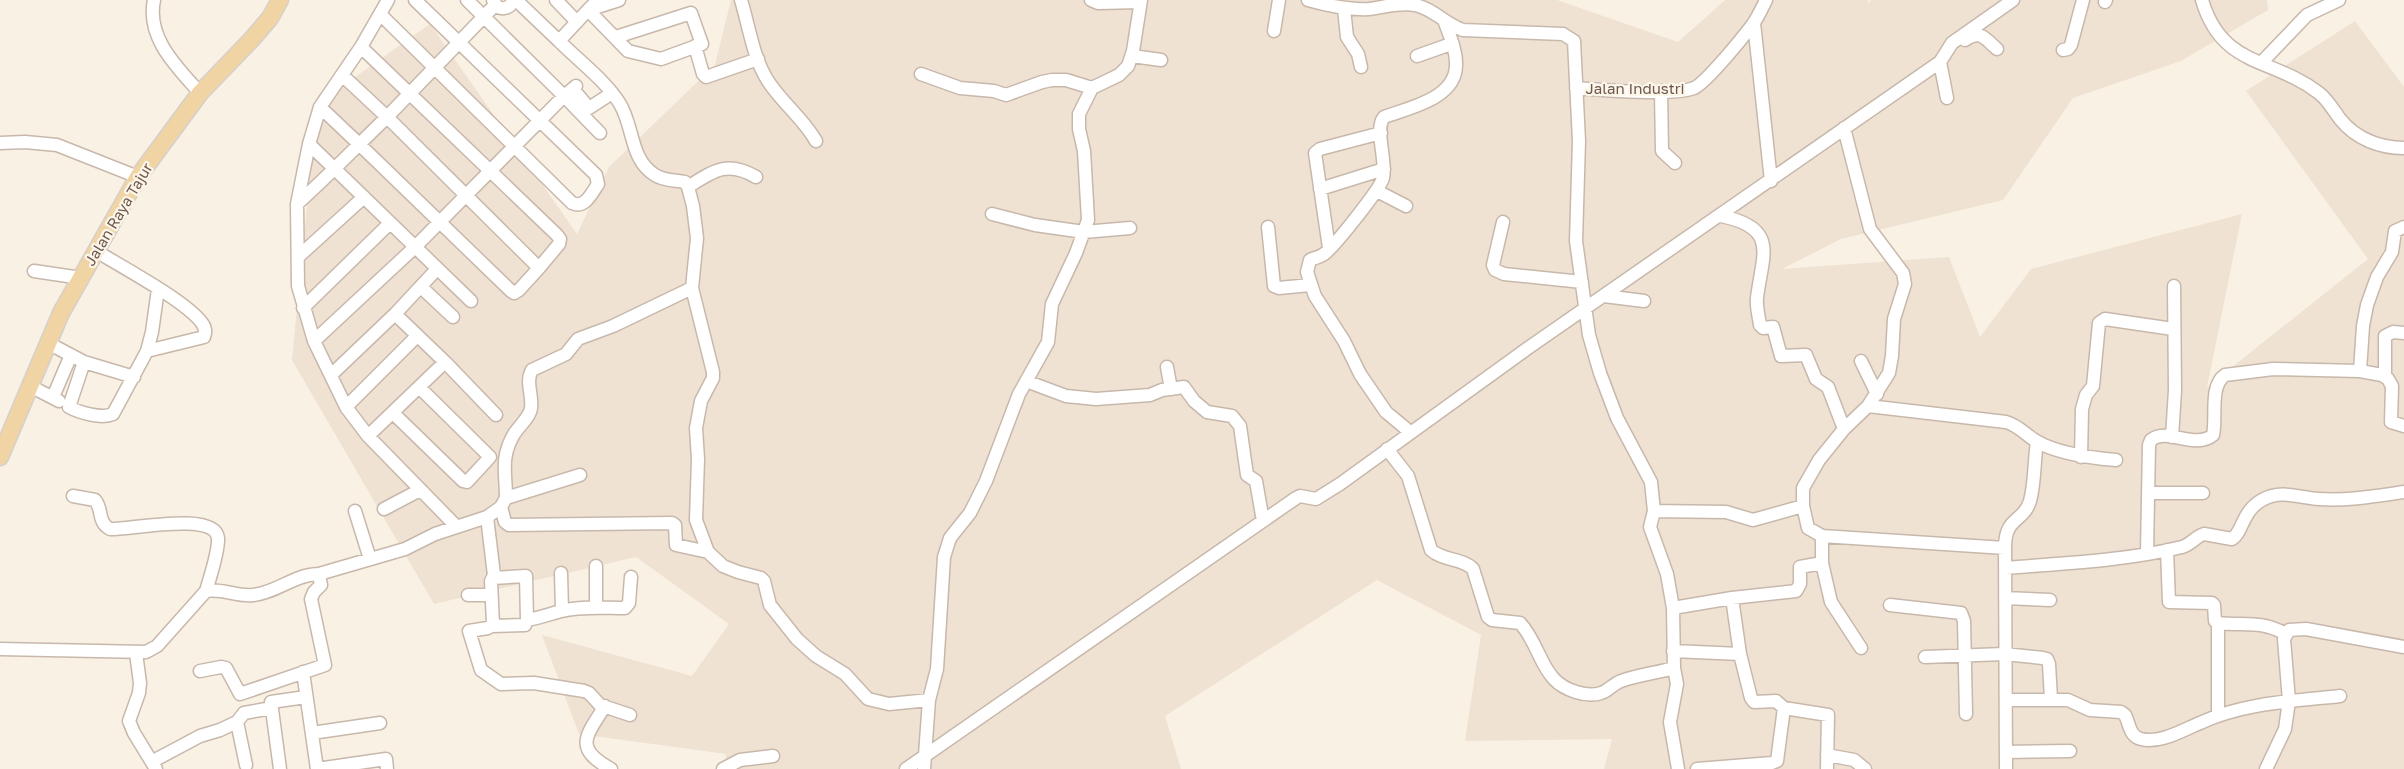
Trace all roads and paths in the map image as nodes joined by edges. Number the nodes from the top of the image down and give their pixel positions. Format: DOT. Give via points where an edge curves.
graph roads {
  1 [pos="154,0"];
  2 [pos="280,0"];
  3 [pos="388,0"];
  4 [pos="415,0"];
  5 [pos="467,0"];
  6 [pos="514,0"];
  7 [pos="556,0"];
  8 [pos="598,0"];
  9 [pos="619,0"];
  10 [pos="741,0"];
  11 [pos="1091,0"];
  12 [pos="1279,0"];
  13 [pos="1308,0"];
  14 [pos="1766,0"];
  15 [pos="2013,0"];
  16 [pos="2083,0"];
  17 [pos="2202,0"];
  18 [pos="2339,0"];
  19 [pos="1141,1"];
  20 [pos="494,3"];
  21 [pos="1344,9"];
  22 [pos="588,10"];
  23 [pos="380,14"];
  24 [pos="484,17"];
  25 [pos="1444,20"];
  26 [pos="577,22"];
  27 [pos="1754,23"];
  28 [pos="1274,31"];
  29 [pos="616,37"];
  30 [pos="559,41"];
  31 [pos="459,43"];
  32 [pos="1452,44"];
  33 [pos="696,46"];
  34 [pos="361,47"];
  35 [pos="1997,49"];
  36 [pos="2063,50"];
  37 [pos="1132,56"];
  38 [pos="1417,56"];
  39 [pos="1943,58"];
  40 [pos="758,60"];
  41 [pos="1161,60"];
  42 [pos="2261,63"];
  43 [pos="435,68"];
  44 [pos="1360,68"];
  45 [pos="921,74"];
  46 [pos="342,76"];
  47 [pos="1092,88"];
  48 [pos="1576,88"];
  49 [pos="571,90"];
  50 [pos="1661,91"];
  51 [pos="200,93"];
  52 [pos="411,94"];
  53 [pos="606,97"];
  54 [pos="1947,98"];
  55 [pos="320,107"];
  56 [pos="387,118"];
  57 [pos="539,121"];
  58 [pos="1844,128"];
  59 [pos="600,133"];
  60 [pos="1381,133"];
  61 [pos="816,141"];
  62 [pos="0,143"];
  63 [pos="309,144"];
  64 [pos="359,144"];
  65 [pos="515,147"];
  66 [pos="2404,148"];
  67 [pos="1675,163"];
  68 [pos="335,169"];
  69 [pos="1384,169"];
  70 [pos="490,172"];
  71 [pos="138,177"];
  72 [pos="756,177"];
  73 [pos="1771,181"];
  74 [pos="688,187"];
  75 [pos="1320,188"];
  76 [pos="1377,191"];
  77 [pos="464,196"];
  78 [pos="364,197"];
  79 [pos="297,204"];
  80 [pos="1406,206"];
  81 [pos="992,214"];
  82 [pos="1721,216"];
  83 [pos="440,220"];
  84 [pos="1503,222"];
  85 [pos="390,223"];
  86 [pos="1268,227"];
  87 [pos="1130,228"];
  88 [pos="2404,228"];
  89 [pos="1084,232"];
  90 [pos="415,247"];
  91 [pos="1329,248"];
  92 [pos="96,251"];
  93 [pos="298,257"];
  94 [pos="539,268"];
  95 [pos="436,270"];
  96 [pos="34,272"];
  97 [pos="81,278"];
  98 [pos="1582,282"];
  99 [pos="1310,285"];
  100 [pos="421,286"];
  101 [pos="2174,286"];
  102 [pos="692,288"];
  103 [pos="158,289"];
  104 [pos="1604,296"];
  105 [pos="471,301"];
  106 [pos="1644,301"];
  107 [pos="302,308"];
  108 [pos="1586,308"];
  109 [pos="395,314"];
  110 [pos="453,318"];
  111 [pos="2173,329"];
  112 [pos="2404,333"];
  113 [pos="418,336"];
  114 [pos="314,341"];
  115 [pos="48,344"];
  116 [pos="146,351"];
  117 [pos="71,355"];
  118 [pos="1861,361"];
  119 [pos="84,362"];
  120 [pos="445,362"];
  121 [pos="1167,367"];
  122 [pos="2360,371"];
  123 [pos="331,375"];
  124 [pos="2385,376"];
  125 [pos="134,377"];
  126 [pos="1026,381"];
  127 [pos="30,386"];
  128 [pos="420,388"];
  129 [pos="1171,389"];
  130 [pos="1877,394"];
  131 [pos="53,397"];
  132 [pos="1868,406"];
  133 [pos="69,407"];
  134 [pos="346,407"];
  135 [pos="394,413"];
  136 [pos="496,416"];
  137 [pos="2404,426"];
  138 [pos="1844,429"];
  139 [pos="1410,432"];
  140 [pos="368,436"];
  141 [pos="2172,436"];
  142 [pos="2037,442"];
  143 [pos="1387,449"];
  144 [pos="2081,456"];
  145 [pos="0,457"];
  146 [pos="2116,460"];
  147 [pos="580,475"];
  148 [pos="420,490"];
  149 [pos="2404,492"];
  150 [pos="2149,493"];
  151 [pos="2203,493"];
  152 [pos="73,496"];
  153 [pos="504,502"];
  154 [pos="1802,506"];
  155 [pos="384,509"];
  156 [pos="355,511"];
  157 [pos="1654,511"];
  158 [pos="487,517"];
  159 [pos="1263,521"];
  160 [pos="456,526"];
  161 [pos="1822,536"];
  162 [pos="2004,548"];
  163 [pos="2167,550"];
  164 [pos="708,552"];
  165 [pos="2147,553"];
  166 [pos="370,559"];
  167 [pos="1822,564"];
  168 [pos="596,566"];
  169 [pos="2006,568"];
  170 [pos="561,573"];
  171 [pos="319,574"];
  172 [pos="631,577"];
  173 [pos="493,578"];
  174 [pos="206,591"];
  175 [pos="468,595"];
  176 [pos="491,595"];
  177 [pos="1732,598"];
  178 [pos="2005,598"];
  179 [pos="2050,600"];
  180 [pos="1890,605"];
  181 [pos="596,608"];
  182 [pos="1673,608"];
  183 [pos="562,611"];
  184 [pos="527,620"];
  185 [pos="2218,623"];
  186 [pos="491,626"];
  187 [pos="2286,634"];
  188 [pos="2404,647"];
  189 [pos="1861,648"];
  190 [pos="0,650"];
  191 [pos="1674,651"];
  192 [pos="136,653"];
  193 [pos="1740,654"];
  194 [pos="2004,654"];
  195 [pos="1964,656"];
  196 [pos="1925,657"];
  197 [pos="1674,668"];
  198 [pos="200,671"];
  199 [pos="303,672"];
  200 [pos="2340,696"];
  201 [pos="306,697"];
  202 [pos="2051,699"];
  203 [pos="929,700"];
  204 [pos="2006,700"];
  205 [pos="2289,701"];
  206 [pos="605,706"];
  207 [pos="272,708"];
  208 [pos="1784,708"];
  209 [pos="1966,714"];
  210 [pos="630,715"];
  211 [pos="2218,716"];
  212 [pos="237,722"];
  213 [pos="380,723"];
  214 [pos="312,733"];
  215 [pos="2070,751"];
  216 [pos="2006,752"];
  217 [pos="1827,754"];
  218 [pos="773,756"];
  219 [pos="924,763"];
  220 [pos="154,765"];
  221 [pos="246,766"];
  222 [pos="352,766"];
  223 [pos="280,769"];
  224 [pos="387,769"];
  225 [pos="611,769"];
  226 [pos="723,769"];
  227 [pos="906,769"];
  228 [pos="1678,769"];
  229 [pos="1696,769"];
  230 [pos="1827,769"];
  231 [pos="1865,769"];
  232 [pos="2006,769"];
  233 [pos="2266,769"];
  1 -- 51 [label="street" via="157,36 172,62"];
  2 -- 51 [label="main road, Jalan Raya Tajur" via="252,39"];
  3 -- 23 [label="street"];
  4 -- 31 [label="street"];
  5 -- 24 [label="street"];
  6 -- 20 [label="street" via="507,8 500,8"];
  6 -- 30 [label="street"];
  7 -- 26 [label="street"];
  8 -- 22 [label="street"];
  9 -- 22 [label="street"];
  10 -- 40 [label="street"];
  11 -- 19 [label="street" via="1098,3"];
  12 -- 28 [label="street"];
  13 -- 21 [label="street"];
  14 -- 27 [label="street, Jalan Industri"];
  15 -- 39 [label="street" via="1952,43"];
  16 -- 36 [label="street" via="2071,45"];
  17 -- 42 [label="street" via="2213,28 2227,44 2250,60"];
  18 -- 42 [label="street" via="2308,15"];
  19 -- 37 [label="street"];
  20 -- 24 [label="street"];
  21 -- 25 [label="street" via="1407,4 1427,8"];
  21 -- 44 [label="street" via="1347,37 1358,54"];
  22 -- 26 [label="street"];
  22 -- 29 [label="street"];
  23 -- 34 [label="street"];
  23 -- 43 [label="street"];
  24 -- 31 [label="street"];
  24 -- 49 [label="street"];
  25 -- 32 [label="street"];
  25 -- 48 [label="street" via="1463,30 1567,35 1574,44"];
  26 -- 30 [label="street"];
  27 -- 50 [label="street, Jalan Industri" via="1702,83 1689,90"];
  27 -- 73 [label="street"];
  29 -- 33 [label="street" via="628,51 661,59"];
  29 -- 33 [label="street" via="691,13 702,44"];
  30 -- 74 [label="street" via="621,105 636,154 647,168 655,175 684,182"];
  31 -- 43 [label="street"];
  31 -- 57 [label="street"];
  32 -- 38 [label="street"];
  32 -- 60 [label="street" via="1456,64 1451,82 1439,94 1422,103 1384,117 1379,126"];
  33 -- 40 [label="street" via="706,77"];
  34 -- 46 [label="street"];
  34 -- 52 [label="street"];
  35 -- 39 [label="street" via="1975,34"];
  37 -- 41 [label="street"];
  37 -- 47 [label="street" via="1119,75"];
  39 -- 54 [label="street"];
  39 -- 58 [label="street"];
  40 -- 61 [label="street" via="772,88 804,121"];
  42 -- 66 [label="street" via="2320,94 2357,135 2384,146"];
  43 -- 52 [label="street"];
  43 -- 65 [label="street"];
  45 -- 47 [label="street" via="960,88 1006,95 1052,80 1066,80"];
  46 -- 55 [label="street"];
  46 -- 56 [label="street"];
  47 -- 89 [label="street" via="1082,106 1079,122 1088,207"];
  48 -- 50 [label="street, Jalan Industri"];
  48 -- 98 [label="street" via="1579,141 1576,241"];
  49 -- 53 [label="street" via="589,108"];
  49 -- 57 [label="street"];
  49 -- 59 [label="street"];
  50 -- 67 [label="street" via="1662,151"];
  51 -- 71 [label="main road, Jalan Raya Tajur"];
  52 -- 56 [label="street"];
  52 -- 70 [label="street"];
  55 -- 63 [label="street"];
  55 -- 64 [label="street"];
  56 -- 64 [label="street"];
  56 -- 77 [label="street"];
  57 -- 65 [label="street"];
  57 -- 65 [label="street" via="596,175 598,184 584,203 572,203"];
  58 -- 73 [label="street"];
  58 -- 130 [label="street" via="1870,229 1905,278 1894,319 1889,373"];
  60 -- 69 [label="street"];
  60 -- 75 [label="street" via="1317,150 1314,157"];
  62 -- 71 [label="street" via="58,145"];
  63 -- 68 [label="street"];
  63 -- 79 [label="street"];
  64 -- 68 [label="street"];
  64 -- 83 [label="street"];
  65 -- 70 [label="street"];
  68 -- 78 [label="street"];
  68 -- 79 [label="street"];
  69 -- 75 [label="street"];
  69 -- 76 [label="street"];
  70 -- 77 [label="street"];
  70 -- 94 [label="street" via="560,239"];
  71 -- 92 [label="main road, Jalan Raya Tajur"];
  72 -- 74 [label="street" via="746,171 729,168 707,174"];
  73 -- 82 [label="street"];
  74 -- 102 [label="street" via="697,238"];
  75 -- 91 [label="street"];
  76 -- 80 [label="street"];
  76 -- 91 [label="street"];
  77 -- 83 [label="street"];
  77 -- 94 [label="street"];
  78 -- 85 [label="street"];
  78 -- 93 [label="street"];
  79 -- 93 [label="street"];
  81 -- 89 [label="street"];
  82 -- 104 [label="street"];
  82 -- 138 [label="street" via="1733,218 1760,236 1765,250 1757,300 1760,325 1763,328 1773,327 1781,356 1806,355 1816,379 1828,387"];
  83 -- 90 [label="street"];
  83 -- 94 [label="street" via="514,293"];
  84 -- 98 [label="street" via="1493,265 1495,270 1504,274"];
  85 -- 90 [label="street"];
  85 -- 107 [label="street"];
  86 -- 99 [label="street" via="1274,286"];
  87 -- 89 [label="street"];
  88 -- 122 [label="street" via="2395,231 2392,252 2370,293 2363,326"];
  89 -- 126 [label="street" via="1052,304 1048,342"];
  90 -- 95 [label="street"];
  90 -- 114 [label="street"];
  91 -- 99 [label="street" via="1308,262"];
  92 -- 97 [label="main road, Jalan Raya Tajur"];
  92 -- 103 [label="street"];
  93 -- 107 [label="street"];
  95 -- 100 [label="street"];
  95 -- 105 [label="street"];
  96 -- 97 [label="street"];
  97 -- 115 [label="main road, Jalan Raya Tajur"];
  98 -- 108 [label="street"];
  99 -- 139 [label="street" via="1378,402"];
  100 -- 109 [label="street"];
  100 -- 110 [label="street"];
  101 -- 111 [label="street"];
  102 -- 153 [label="street" via="578,339 566,354 532,370 528,379 532,406 512,437 505,458"];
  102 -- 164 [label="street" via="713,372 701,400 696,428 696,509 698,528"];
  103 -- 116 [label="street"];
  103 -- 116 [label="street" via="193,313 203,324 205,334 199,339"];
  104 -- 106 [label="street"];
  104 -- 108 [label="street"];
  107 -- 114 [label="street"];
  108 -- 139 [label="street"];
  108 -- 157 [label="street" via="1589,335 1600,373 1617,418 1651,482"];
  109 -- 113 [label="street"];
  109 -- 123 [label="street"];
  111 -- 141 [label="street" via="2175,390"];
  111 -- 144 [label="street" via="2105,319 2099,323 2093,386 2082,409"];
  112 -- 124 [label="street" via="2393,332 2385,336"];
  113 -- 120 [label="street"];
  113 -- 134 [label="street"];
  114 -- 123 [label="street"];
  115 -- 117 [label="street"];
  115 -- 127 [label="main road, Jalan Raya Tajur"];
  116 -- 125 [label="street"];
  117 -- 119 [label="street"];
  117 -- 131 [label="street"];
  118 -- 130 [label="street"];
  119 -- 125 [label="street"];
  119 -- 133 [label="street"];
  120 -- 128 [label="street"];
  120 -- 136 [label="street"];
  121 -- 129 [label="street"];
  122 -- 124 [label="street"];
  122 -- 141 [label="street" via="2273,369 2228,373 2220,379 2217,387 2213,435 2204,440"];
  123 -- 134 [label="street"];
  124 -- 137 [label="street" via="2393,391 2390,421"];
  125 -- 133 [label="street" via="113,414 107,416"];
  126 -- 129 [label="street" via="1066,396 1096,399 1150,395"];
  126 -- 203 [label="street" via="986,481 970,513 950,538 945,552 937,669"];
  127 -- 131 [label="street"];
  127 -- 145 [label="main road, Jalan Raya Tajur"];
  128 -- 135 [label="street"];
  128 -- 135 [label="street" via="490,457 467,482"];
  129 -- 159 [label="street" via="1184,388 1207,412 1232,416 1240,426 1246,472 1256,482"];
  130 -- 132 [label="street"];
  131 -- 133 [label="street"];
  132 -- 138 [label="street"];
  132 -- 142 [label="street" via="2006,422"];
  134 -- 140 [label="street"];
  135 -- 140 [label="street"];
  138 -- 154 [label="street" via="1809,476"];
  139 -- 143 [label="street"];
  140 -- 148 [label="street"];
  141 -- 150 [label="street" via="2154,438 2149,445"];
  142 -- 144 [label="street"];
  142 -- 162 [label="street" via="2030,501 2008,527"];
  143 -- 159 [label="street" via="1316,499 1300,496"];
  143 -- 197 [label="street" via="1408,476 1431,550 1438,556 1473,569 1488,617 1520,624 1533,639 1555,680 1566,688 1593,694 1606,691 1619,682"];
  144 -- 146 [label="street"];
  147 -- 153 [label="street"];
  148 -- 155 [label="street"];
  148 -- 160 [label="street"];
  149 -- 163 [label="street" via="2319,500 2283,494 2270,496 2250,509 2235,538 2204,534 2190,544"];
  150 -- 151 [label="street"];
  150 -- 165 [label="street"];
  152 -- 174 [label="street" via="95,500 102,522 110,528 172,524 213,528 218,539"];
  153 -- 158 [label="street"];
  153 -- 164 [label="street" via="509,526 674,523 676,545"];
  154 -- 157 [label="street" via="1753,520 1726,512"];
  154 -- 161 [label="street" via="1808,528"];
  156 -- 166 [label="street"];
  157 -- 182 [label="street" via="1650,527 1667,574"];
  158 -- 160 [label="street"];
  158 -- 173 [label="street"];
  159 -- 219 [label="street"];
  160 -- 166 [label="street" via="406,549"];
  161 -- 162 [label="street"];
  161 -- 167 [label="street"];
  162 -- 169 [label="street"];
  163 -- 165 [label="street"];
  163 -- 185 [label="street" via="2169,602 2212,603"];
  164 -- 203 [label="street" via="722,566 761,578 770,605 797,640 845,674 868,699 889,704"];
  165 -- 169 [label="street"];
  166 -- 171 [label="street"];
  167 -- 177 [label="street" via="1800,566 1800,584 1796,591"];
  167 -- 189 [label="street" via="1831,602"];
  168 -- 181 [label="street"];
  169 -- 178 [label="street"];
  170 -- 183 [label="street"];
  171 -- 174 [label="street" via="310,574 253,595"];
  171 -- 199 [label="street" via="321,585 311,599 325,665"];
  172 -- 181 [label="street" via="629,603 625,608"];
  173 -- 176 [label="street"];
  173 -- 184 [label="street" via="526,576"];
  174 -- 192 [label="street" via="157,646"];
  175 -- 176 [label="street"];
  176 -- 186 [label="street"];
  177 -- 182 [label="street"];
  177 -- 193 [label="street"];
  178 -- 179 [label="street"];
  178 -- 194 [label="street"];
  180 -- 195 [label="street" via="1961,612"];
  181 -- 183 [label="street"];
  182 -- 191 [label="street"];
  183 -- 184 [label="street"];
  184 -- 186 [label="street" via="525,625"];
  185 -- 187 [label="street" via="2270,625"];
  185 -- 211 [label="street"];
  186 -- 206 [label="street" via="469,631 482,670 490,678 501,684 534,683 584,691"];
  187 -- 188 [label="street" via="2294,628"];
  187 -- 205 [label="street"];
  190 -- 192 [label="street"];
  191 -- 193 [label="street"];
  191 -- 197 [label="street"];
  192 -- 220 [label="street" via="139,694 129,721"];
  193 -- 208 [label="street" via="1754,702 1776,701"];
  194 -- 195 [label="street"];
  194 -- 202 [label="street" via="2047,659"];
  194 -- 204 [label="street"];
  195 -- 196 [label="street"];
  195 -- 209 [label="street"];
  197 -- 228 [label="street" via="1677,684 1670,722"];
  198 -- 199 [label="street" via="226,668 240,694"];
  199 -- 201 [label="street"];
  200 -- 205 [label="street"];
  201 -- 207 [label="street" via="271,702"];
  201 -- 214 [label="street"];
  202 -- 204 [label="street"];
  202 -- 211 [label="street" via="2068,700 2090,710 2121,712 2125,714 2130,731 2147,739 2173,735"];
  203 -- 219 [label="street"];
  204 -- 216 [label="street"];
  205 -- 211 [label="street" via="2237,709"];
  205 -- 233 [label="street" via="2285,729"];
  206 -- 210 [label="street"];
  206 -- 225 [label="street" via="585,743 596,759"];
  207 -- 212 [label="street" via="244,713"];
  207 -- 223 [label="street"];
  208 -- 217 [label="street" via="1828,715"];
  208 -- 229 [label="street" via="1776,761"];
  212 -- 220 [label="street" via="200,736"];
  212 -- 221 [label="street"];
  213 -- 214 [label="street"];
  214 -- 222 [label="street" via="317,769"];
  215 -- 216 [label="street"];
  216 -- 232 [label="street"];
  217 -- 230 [label="street"];
  217 -- 231 [label="street" via="1854,760"];
  218 -- 226 [label="street" via="740,760"];
  219 -- 227 [label="street"];
  222 -- 224 [label="street" via="386,759"];
}
